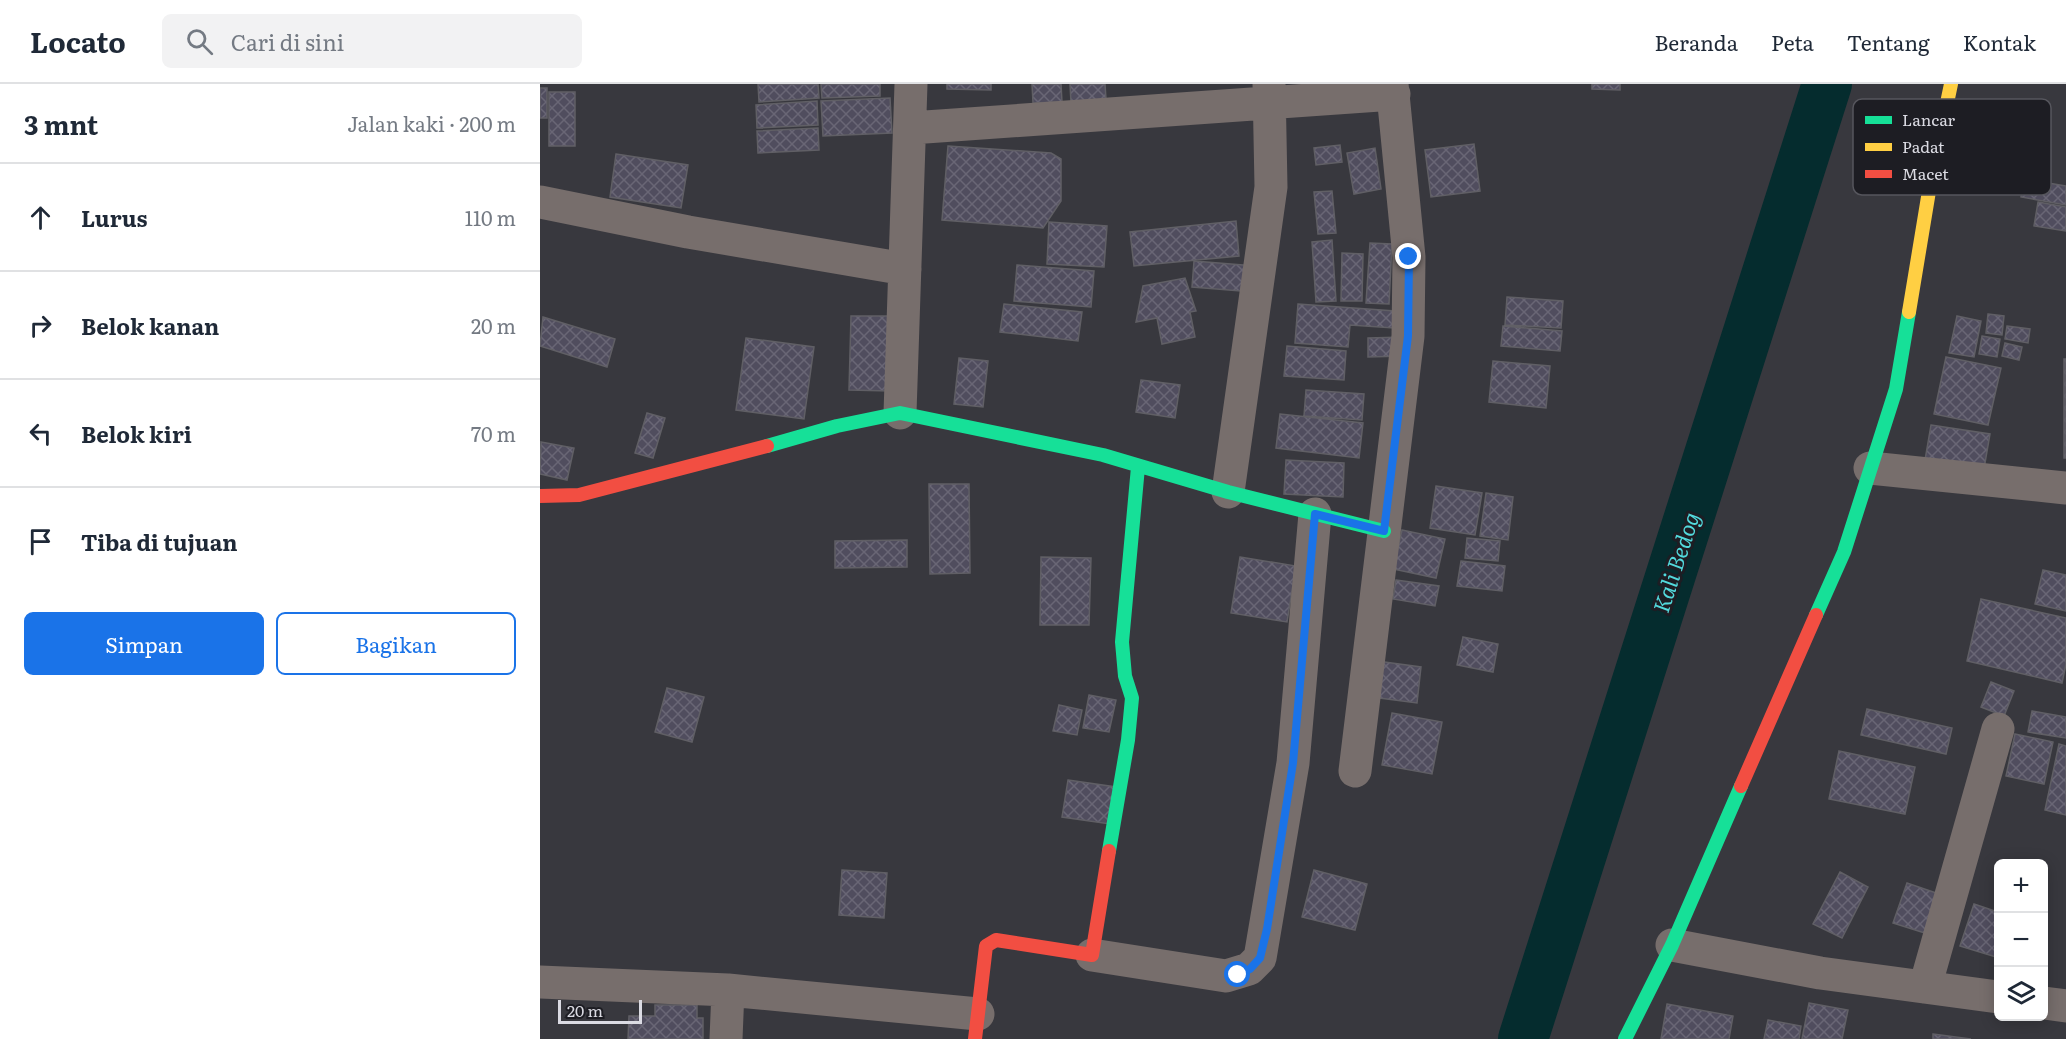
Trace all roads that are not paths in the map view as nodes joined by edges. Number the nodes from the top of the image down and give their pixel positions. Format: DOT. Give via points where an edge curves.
graph roads {
  1 [pos="911,84"];
  2 [pos="1951,84"];
  3 [pos="1393,89"];
  4 [pos="1270,93"];
  5 [pos="1948,99"];
  6 [pos="911,128"];
  7 [pos="1928,195"];
  8 [pos="540,202"];
  9 [pos="905,269"];
  10 [pos="900,413"];
  11 [pos="1138,467"];
  12 [pos="1870,468"];
  13 [pos="2066,488"];
  14 [pos="1228,492"];
  15 [pos="540,495"];
  16 [pos="1315,514"];
  17 [pos="1384,531"];
  18 [pos="1998,729"];
  19 [pos="1355,771"];
  20 [pos="1672,945"];
  21 [pos="1092,955"];
  22 [pos="540,982"];
  23 [pos="1925,987"];
  24 [pos="728,990"];
  25 [pos="1994,996"];
  26 [pos="2048,1004"];
  27 [pos="2066,1006"];
  28 [pos="977,1027"];
  29 [pos="726,1039"];
  30 [pos="1625,1039"];
  1 -- 6 [label="street"];
  2 -- 5 [label="street"];
  3 -- 4 [label="street"];
  3 -- 17 [label="street" via="1409,257 1408,336"];
  4 -- 6 [label="street"];
  4 -- 14 [label="street" via="1271,187"];
  6 -- 9 [label="street"];
  7 -- 12 [label="street" via="1896,389"];
  8 -- 9 [label="street"];
  9 -- 10 [label="street"];
  10 -- 11 [label="street" via="1103,455"];
  10 -- 15 [label="street" via="579,495"];
  11 -- 14 [label="street"];
  11 -- 21 [label="street" via="1122,642 1125,676 1132,698"];
  12 -- 13 [label="street"];
  12 -- 20 [label="street" via="1844,552"];
  14 -- 16 [label="street"];
  16 -- 17 [label="street"];
  16 -- 21 [label="street" via="1293,763 1260,958 1250,969 1226,976"];
  17 -- 19 [label="street"];
  18 -- 23 [label="street"];
  20 -- 23 [label="street" via="1820,973"];
  20 -- 30 [label="street"];
  21 -- 28 [label="street" via="992,942 984,953"];
  22 -- 24 [label="street"];
  23 -- 25 [label="street"];
  24 -- 28 [label="street"];
  24 -- 29 [label="street"];
  26 -- 27 [label="street"];
}
